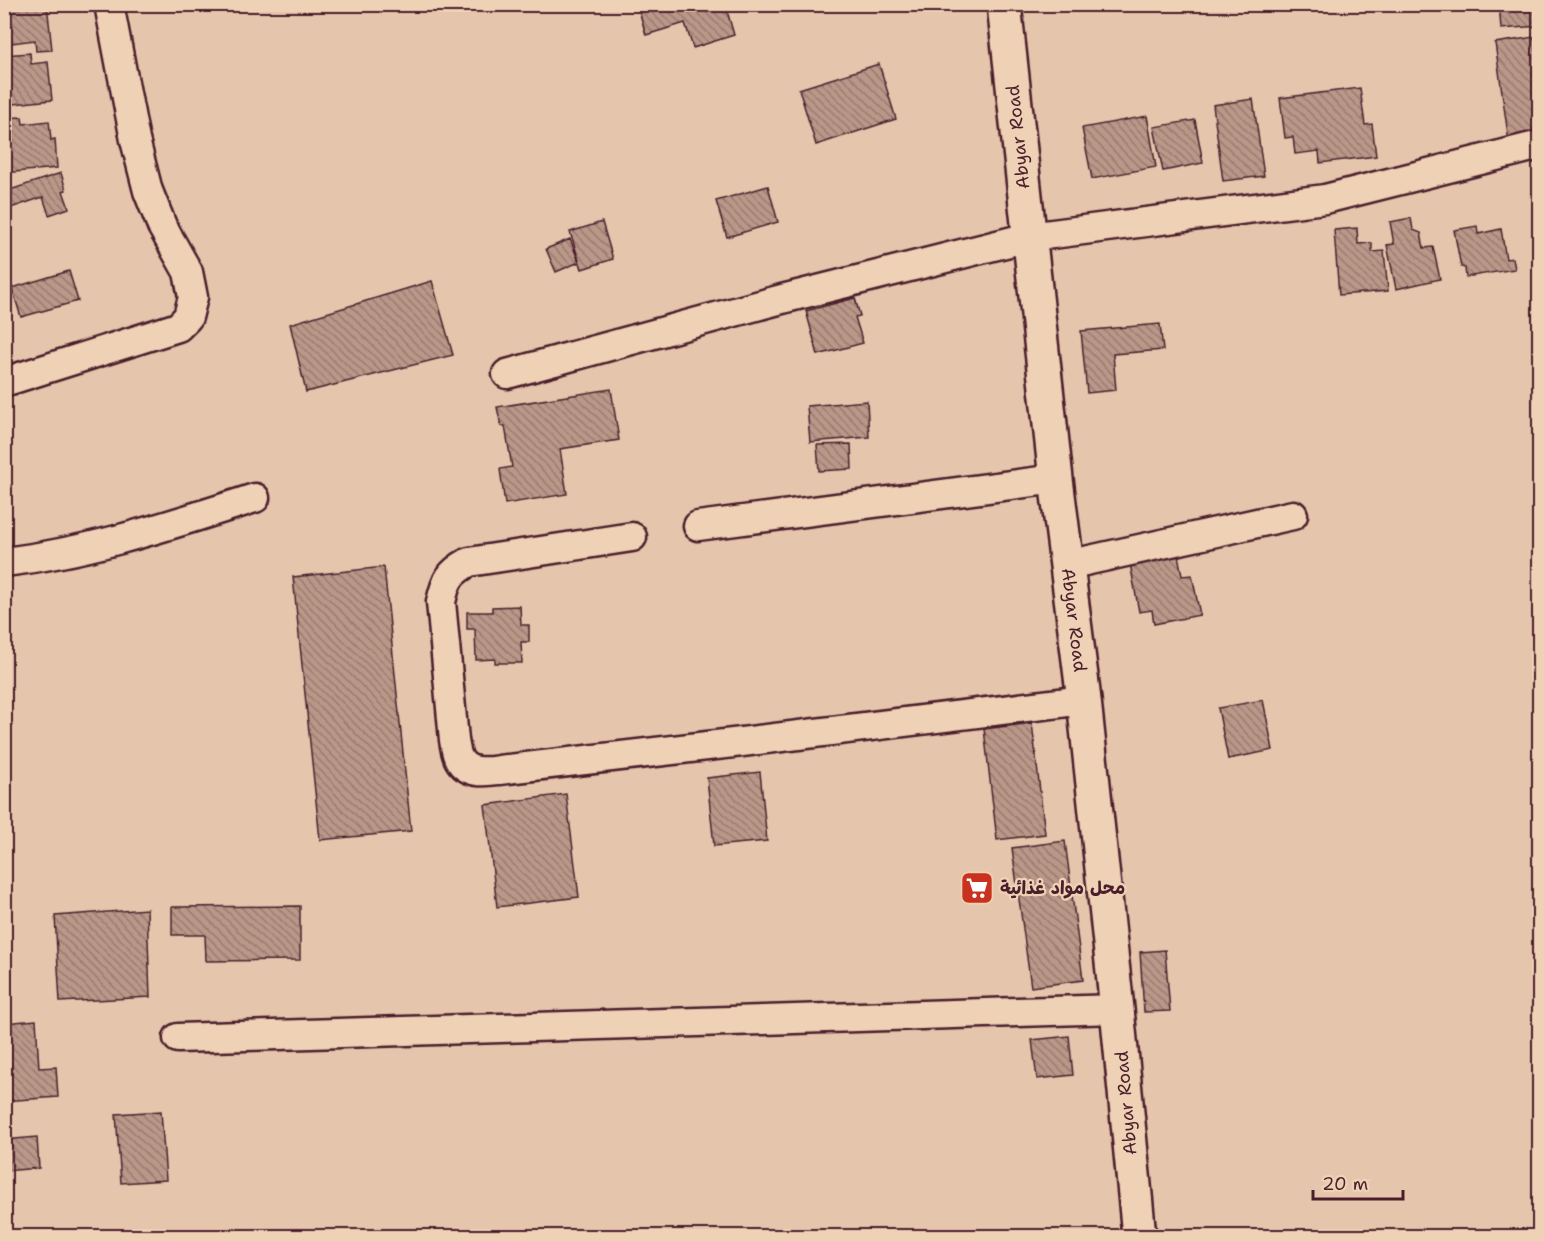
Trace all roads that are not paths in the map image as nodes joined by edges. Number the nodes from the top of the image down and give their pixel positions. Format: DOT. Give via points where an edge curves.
graph roads {
  1 [pos="109,4"];
  2 [pos="1004,4"];
  3 [pos="1539,145"];
  4 [pos="1029,237"];
  5 [pos="507,374"];
  6 [pos="4,382"];
  7 [pos="1056,479"];
  8 [pos="255,498"];
  9 [pos="1293,515"];
  10 [pos="698,526"];
  11 [pos="632,537"];
  12 [pos="4,562"];
  13 [pos="1067,565"];
  14 [pos="1084,700"];
  15 [pos="1118,1009"];
  16 [pos="178,1038"];
  17 [pos="1139,1236"];
  1 -- 6 [label="street" via="148,191 162,226 189,272 193,297 188,317 178,327"];
  2 -- 4 [label="main road, Abyar Road"];
  3 -- 4 [label="street" via="1325,199"];
  4 -- 5 [label="street"];
  4 -- 7 [label="main road, Abyar Road"];
  7 -- 10 [label="street"];
  7 -- 13 [label="main road, Abyar Road"];
  8 -- 12 [label="street" via="115,541"];
  9 -- 13 [label="street"];
  11 -- 14 [label="street" via="469,562 450,577 441,602 454,740 459,760 468,769 499,770"];
  13 -- 14 [label="main road, Abyar Road"];
  14 -- 15 [label="main road, Abyar Road"];
  15 -- 16 [label="street"];
  15 -- 17 [label="main road, Abyar Road"];
}
